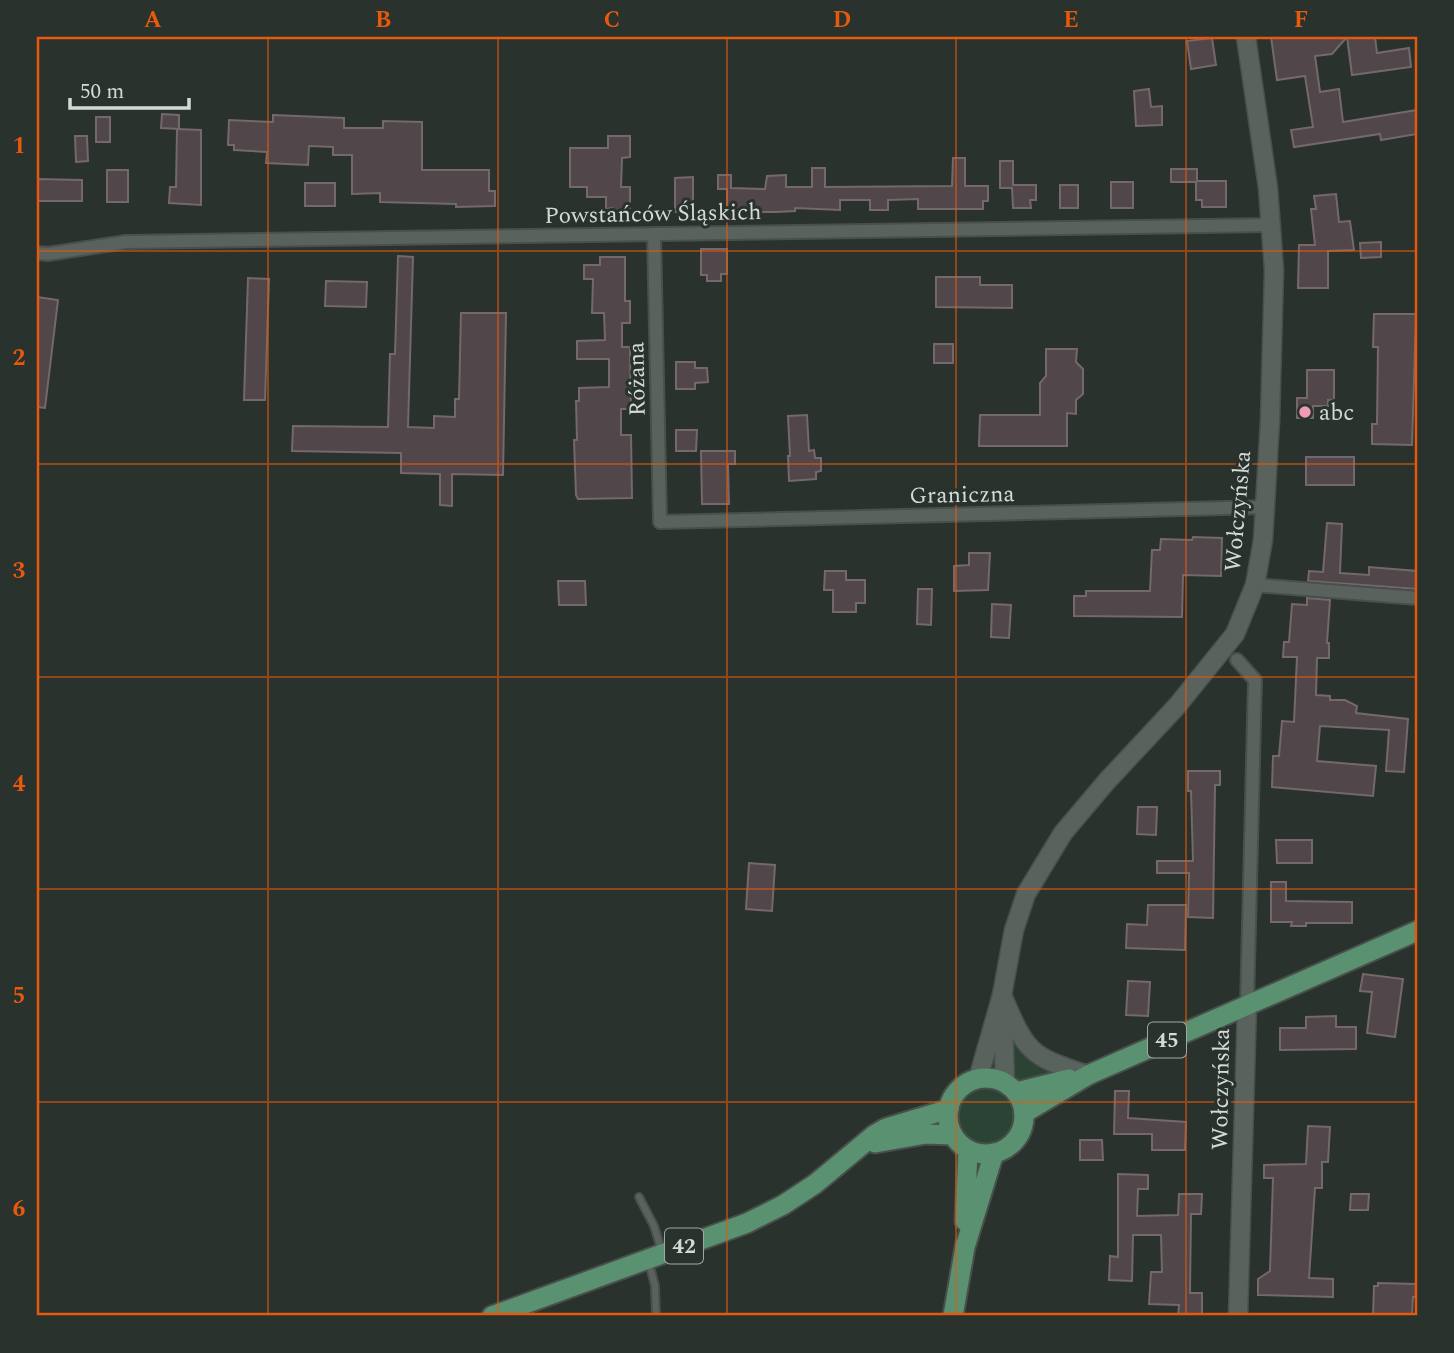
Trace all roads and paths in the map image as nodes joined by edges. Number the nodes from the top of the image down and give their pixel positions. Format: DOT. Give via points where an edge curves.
graph roads {
  1 [pos="1246,37"];
  2 [pos="1272,225"];
  3 [pos="654,234"];
  4 [pos="37,253"];
  5 [pos="1265,507"];
  6 [pos="660,522"];
  7 [pos="1255,585"];
  8 [pos="1417,598"];
  9 [pos="1237,660"];
  10 [pos="1417,931"];
  11 [pos="1002,995"];
  12 [pos="1247,1006"];
  13 [pos="1088,1074"];
  14 [pos="978,1079"];
  15 [pos="1010,1088"];
  16 [pos="948,1109"];
  17 [pos="1024,1113"];
  18 [pos="953,1135"];
  19 [pos="861,1147"];
  20 [pos="968,1150"];
  21 [pos="994,1153"];
  22 [pos="639,1197"];
  23 [pos="965,1247"];
  24 [pos="655,1257"];
  25 [pos="492,1316"];
  26 [pos="656,1316"];
  27 [pos="953,1316"];
  28 [pos="1238,1316"];
  1 -- 2 [label="street, Wołczyńska"];
  2 -- 3 [label="street, Powstańców Śląskich"];
  2 -- 5 [label="street, Wołczyńska"];
  3 -- 4 [label="street, Powstańców Śląskich" via="126,242"];
  3 -- 6 [label="street, Różana"];
  5 -- 6 [label="street, Graniczna"];
  5 -- 7 [label="street, Wołczyńska"];
  7 -- 8 [label="street"];
  7 -- 11 [label="street, Wołczyńska" via="1235,634 1206,673 1084,807 1044,862 1026,894 1014,930"];
  9 -- 12 [label="street, Wołczyńska" via="1255,680"];
  10 -- 12 [label="main road, 45"];
  11 -- 13 [label="street" via="1024,1043 1038,1056"];
  11 -- 14 [label="street, Wołczyńska"];
  11 -- 15 [label="street, Wołczyńska"];
  12 -- 13 [label="main road, 45"];
  12 -- 28 [label="street, Wołczyńska"];
  13 -- 15 [label="main road, 45"];
  13 -- 17 [label="main road, 45"];
  14 -- 15 [label="main road" via="991,1078"];
  14 -- 16 [label="main road" via="958,1090"];
  15 -- 17 [label="main road"];
  16 -- 18 [label="main road"];
  16 -- 19 [label="main road, 42" via="886,1128"];
  17 -- 21 [label="main road" via="1024,1124 1013,1143"];
  18 -- 19 [label="main road, 42" via="905,1137"];
  18 -- 20 [label="main road"];
  19 -- 24 [label="main road, 42" via="783,1205"];
  20 -- 21 [label="main road"];
  20 -- 23 [label="main road"];
  21 -- 23 [label="main road"];
  22 -- 24 [label="lane" via="654,1226"];
  23 -- 27 [label="main road"];
  24 -- 25 [label="main road, 42"];
  24 -- 26 [label="lane"];
}
